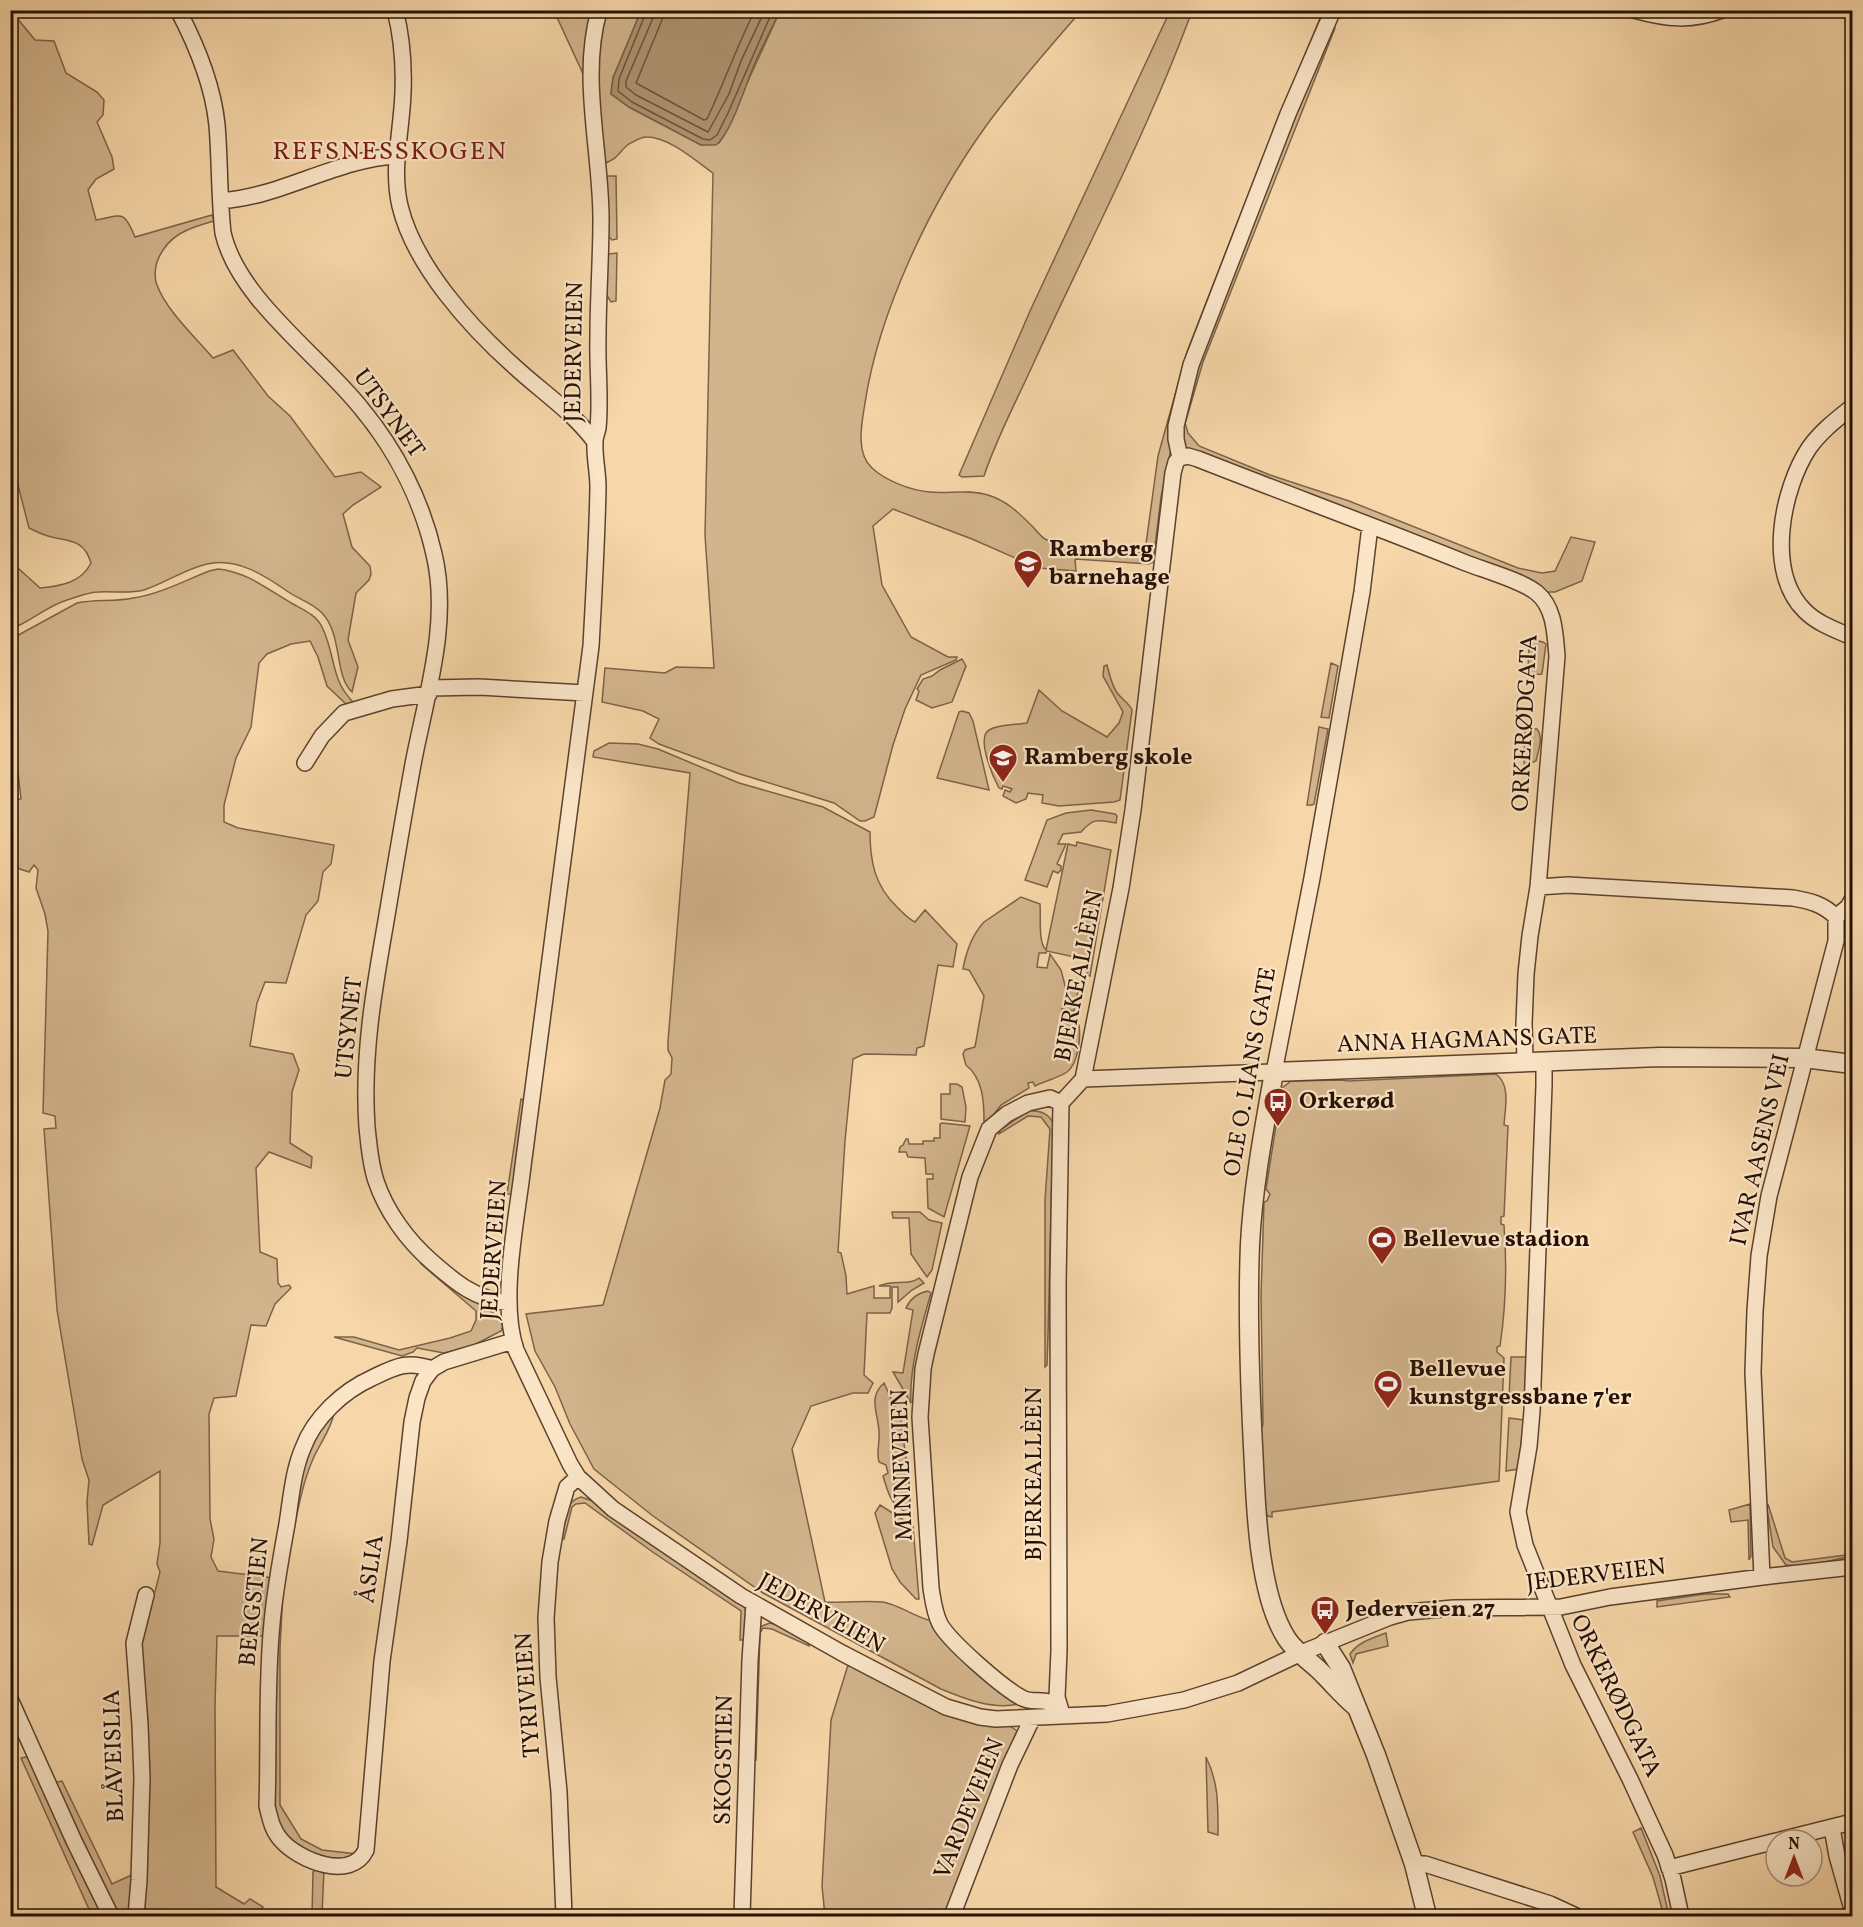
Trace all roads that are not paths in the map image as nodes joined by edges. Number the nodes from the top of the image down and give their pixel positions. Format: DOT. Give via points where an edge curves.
graph roads {
  1 [pos="178,10"];
  2 [pos="395,10"];
  3 [pos="1333,10"];
  4 [pos="1634,10"];
  5 [pos="1722,10"];
  6 [pos="599,11"];
  7 [pos="397,156"];
  8 [pos="221,201"];
  9 [pos="1852,407"];
  10 [pos="595,442"];
  11 [pos="1180,458"];
  12 [pos="1370,526"];
  13 [pos="1852,637"];
  14 [pos="429,691"];
  15 [pos="585,693"];
  16 [pos="305,763"];
  17 [pos="1538,887"];
  18 [pos="1852,900"];
  19 [pos="1836,917"];
  20 [pos="1804,1058"];
  21 [pos="1534,1062"];
  22 [pos="1852,1064"];
  23 [pos="1274,1072"];
  24 [pos="1083,1079"];
  25 [pos="1061,1103"];
  26 [pos="509,1303"];
  27 [pos="513,1341"];
  28 [pos="432,1370"];
  29 [pos="578,1478"];
  30 [pos="1852,1567"];
  31 [pos="1762,1576"];
  32 [pos="146,1595"];
  33 [pos="754,1604"];
  34 [pos="1548,1605"];
  35 [pos="1325,1643"];
  36 [pos="1301,1653"];
  37 [pos="10,1699"];
  38 [pos="1355,1706"];
  39 [pos="1062,1714"];
  40 [pos="1032,1719"];
  41 [pos="1852,1822"];
  42 [pos="1832,1828"];
  43 [pos="1824,1830"];
  44 [pos="1764,1844"];
  45 [pos="357,1862"];
  46 [pos="1414,1864"];
  47 [pos="1669,1868"];
  48 [pos="1852,1909"];
  49 [pos="111,1917"];
  50 [pos="136,1917"];
  51 [pos="564,1917"];
  52 [pos="742,1917"];
  53 [pos="952,1917"];
  54 [pos="1427,1917"];
  55 [pos="1576,1917"];
  56 [pos="1681,1917"];
  1 -- 8 [label="street, UTSYNET" via="207,77 213,103"];
  2 -- 7 [label="street" via="403,74"];
  3 -- 11 [label="street" via="1288,114 1191,365 1177,418"];
  4 -- 5 [label="street" via="1683,19 1701,18"];
  6 -- 10 [label="street, JEDERVEIEN" via="592,54 592,121 601,220"];
  7 -- 8 [label="street" via="354,163 254,197"];
  7 -- 10 [label="street" via="397,193 404,218 423,259 441,285 487,340 566,410"];
  8 -- 14 [label="street, UTSYNET" via="223,233 235,266 273,314 361,407 398,463 423,514 435,556 439,592"];
  9 -- 13 [label="street" via="1809,448 1790,487 1781,527 1787,578 1798,603 1827,627"];
  10 -- 15 [label="street, JEDERVEIEN" via="597,559"];
  11 -- 12 [label="street, ORKERØDGATA" via="1198,459"];
  11 -- 24 [label="street, BJERKEALLÈEN" via="1173,473 1121,888"];
  12 -- 17 [label="street, ORKERØDGATA" via="1524,585 1539,594 1550,611 1557,656"];
  12 -- 23 [label="street, OLE O. LIANS GATE" via="1312,878"];
  14 -- 15 [label="street" via="479,687"];
  14 -- 16 [label="street" via="344,712"];
  14 -- 26 [label="street, UTSYNET" via="398,842 371,1013 366,1080 370,1159 386,1203 423,1254 482,1298"];
  15 -- 26 [label="street, JEDERVEIEN" via="514,1232"];
  17 -- 19 [label="street" via="1568,885 1793,898 1810,900"];
  17 -- 21 [label="street, ORKERØDGATA" via="1526,974 1524,1024"];
  18 -- 19 [label="street"];
  19 -- 20 [label="street, IVAR AASENS VEI" via="1836,941"];
  20 -- 21 [label="street, ANNA HAGMANS GATE" via="1660,1057"];
  20 -- 22 [label="street, ANNA HAGMANS GATE"];
  20 -- 31 [label="street, IVAR AASENS VEI" via="1769,1196 1759,1256 1753,1372"];
  21 -- 23 [label="street, ANNA HAGMANS GATE"];
  21 -- 34 [label="street, ORKERØDGATA" via="1544,1085 1532,1411 1518,1512 1524,1545"];
  23 -- 24 [label="street, ANNA HAGMANS GATE"];
  23 -- 36 [label="street, OLE O. LIANS GATE" via="1251,1234 1249,1382 1263,1568 1282,1629"];
  24 -- 25 [label="street, BJERKEALLÈEN"];
  25 -- 39 [label="street, BJERKEALLÈEN" via="1057,1697"];
  25 -- 39 [label="street, MINNEVEIEN" via="1050,1098 1028,1103 989,1129 966,1191 926,1354 920,1417 931,1588 939,1623 965,1653 1016,1694 1029,1701 1048,1702"];
  26 -- 27 [label="street, JEDERVEIEN"];
  27 -- 28 [label="street" via="444,1362"];
  27 -- 29 [label="street, JEDERVEIEN"];
  28 -- 45 [label="street, ÅSLIA" via="423,1381 412,1422 382,1661 368,1841"];
  28 -- 45 [label="street, BERGSTIEN" via="418,1364 392,1368 363,1382 322,1415 303,1446 297,1465 277,1577 270,1661 270,1820 291,1850 305,1858 336,1866"];
  29 -- 33 [label="street, JEDERVEIEN" via="640,1529"];
  29 -- 51 [label="street, TYRIVEIEN" via="567,1487 557,1521 546,1618"];
  30 -- 31 [label="street, JEDERVEIEN"];
  31 -- 34 [label="street, JEDERVEIEN" via="1561,1607"];
  32 -- 50 [label="street, BLÅVEISLIA" via="134,1643 142,1758"];
  33 -- 40 [label="street, JEDERVEIEN" via="946,1707 980,1717"];
  33 -- 52 [label="street, SKOGSTIEN"];
  34 -- 35 [label="street, JEDERVEIEN" via="1408,1612"];
  34 -- 47 [label="street, ORKERØDGATA"];
  35 -- 36 [label="street, JEDERVEIEN"];
  35 -- 38 [label="street, OLE O. LIANS GATE" via="1341,1668"];
  36 -- 38 [label="street, OLE O. LIANS GATE"];
  36 -- 39 [label="street, JEDERVEIEN" via="1238,1683 1184,1700 1127,1711"];
  37 -- 49 [label="street"];
  38 -- 46 [label="street, OLE O. LIANS GATE"];
  39 -- 40 [label="street, JEDERVEIEN"];
  40 -- 53 [label="street, VARDEVEIEN" via="1010,1765"];
  41 -- 42 [label="street"];
  42 -- 43 [label="street"];
  42 -- 48 [label="street"];
  44 -- 47 [label="street"];
  46 -- 54 [label="street, OLE O. LIANS GATE"];
  46 -- 55 [label="street" via="1534,1898"];
  47 -- 56 [label="street, ORKERØDGATA"];
}
